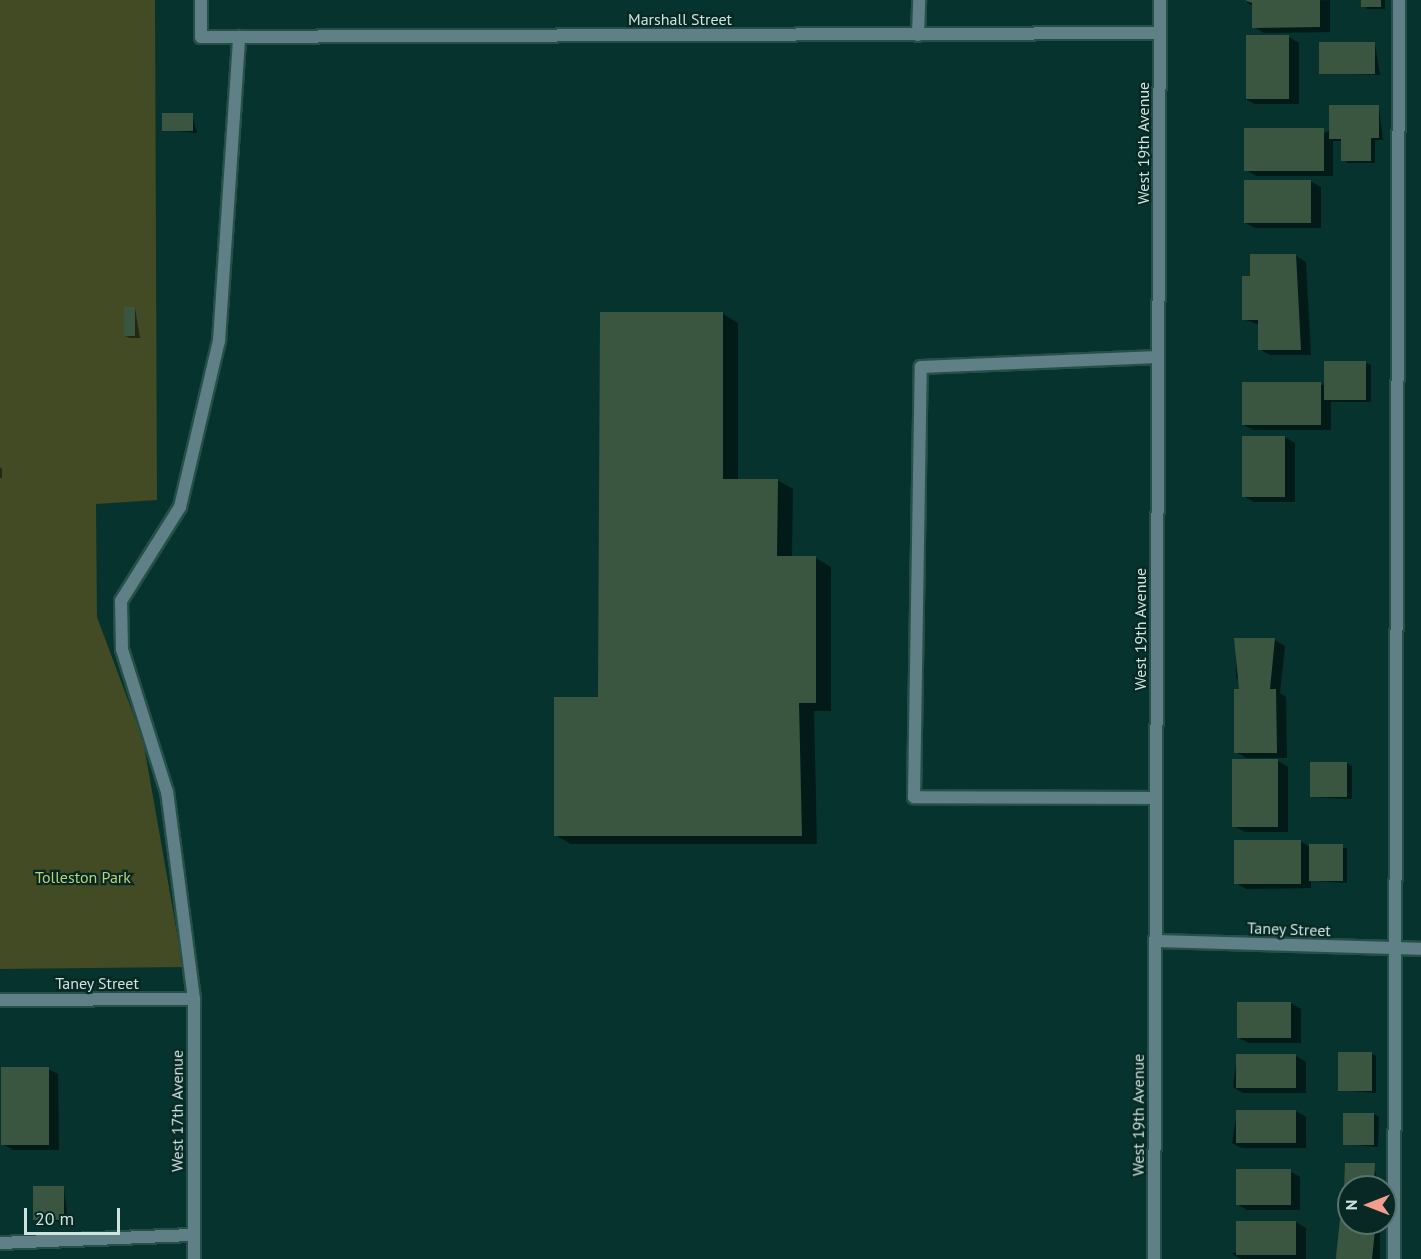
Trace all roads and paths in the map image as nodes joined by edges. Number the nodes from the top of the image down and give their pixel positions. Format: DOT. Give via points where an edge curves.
graph roads {
  1 [pos="201,0"];
  2 [pos="919,0"];
  3 [pos="1160,0"];
  4 [pos="1400,0"];
  5 [pos="1159,33"];
  6 [pos="918,35"];
  7 [pos="239,38"];
  8 [pos="1158,357"];
  9 [pos="1156,798"];
  10 [pos="1155,941"];
  11 [pos="1395,949"];
  12 [pos="1421,949"];
  13 [pos="194,999"];
  14 [pos="0,1000"];
  15 [pos="194,1235"];
  16 [pos="0,1243"];
  17 [pos="194,1259"];
  18 [pos="1154,1259"];
  19 [pos="1394,1259"];
  1 -- 7 [label="street, Marshall Street" via="201,38"];
  2 -- 6 [label="street"];
  3 -- 5 [label="street, West 19th Avenue"];
  4 -- 11 [label="street"];
  5 -- 6 [label="street, Marshall Street"];
  5 -- 8 [label="street, West 19th Avenue"];
  6 -- 7 [label="street, Marshall Street"];
  7 -- 13 [label="street, West 17th Avenue" via="219,341 180,507 121,601 122,649 167,792"];
  8 -- 9 [label="street, West 19th Avenue"];
  8 -- 9 [label="street" via="921,367 914,797"];
  9 -- 10 [label="street, West 19th Avenue"];
  10 -- 11 [label="street, Taney Street"];
  10 -- 18 [label="street, West 19th Avenue"];
  11 -- 12 [label="street, Taney Street"];
  11 -- 19 [label="street"];
  13 -- 14 [label="street, Taney Street"];
  13 -- 15 [label="street, West 17th Avenue"];
  15 -- 16 [label="street"];
  15 -- 17 [label="street, West 17th Avenue"];
}
